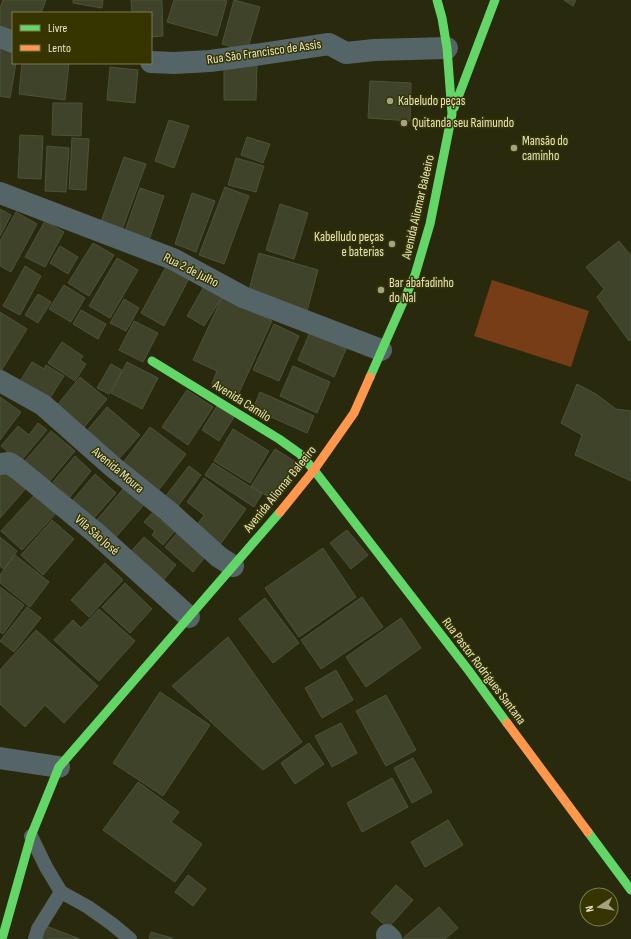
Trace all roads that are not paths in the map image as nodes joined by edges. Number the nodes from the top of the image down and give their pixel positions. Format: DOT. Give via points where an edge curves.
graph roads {
  1 [pos="437,0"];
  2 [pos="495,0"];
  3 [pos="0,37"];
  4 [pos="12,42"];
  5 [pos="447,48"];
  6 [pos="152,62"];
  7 [pos="452,114"];
  8 [pos="0,193"];
  9 [pos="381,350"];
  10 [pos="152,361"];
  11 [pos="0,381"];
  12 [pos="0,464"];
  13 [pos="314,470"];
  14 [pos="233,566"];
  15 [pos="189,618"];
  16 [pos="0,758"];
  17 [pos="59,767"];
  18 [pos="31,836"];
  19 [pos="631,890"];
  20 [pos="61,892"];
  21 [pos="2,939"];
  22 [pos="35,939"];
  23 [pos="130,939"];
  1 -- 5 [label="main road, Avenida Aliomar Baleeiro"];
  2 -- 7 [label="main road"];
  3 -- 4 [label="street"];
  5 -- 6 [label="street, Rua São Francisco de Assis" via="346,53 328,44 317,44 210,61"];
  5 -- 7 [label="main road, Avenida Aliomar Baleeiro"];
  7 -- 9 [label="main road, Avenida Aliomar Baleeiro" via="430,224 415,274"];
  8 -- 9 [label="street, Rua 2 de Julho" via="173,259 243,298"];
  9 -- 13 [label="main road, Avenida Aliomar Baleeiro" via="354,413"];
  10 -- 13 [label="main road, Avenida Camilo" via="279,439 300,454"];
  11 -- 14 [label="street, Avenida Moura" via="43,405 219,557"];
  12 -- 15 [label="street, Vila São José" via="9,463 18,469 97,534"];
  13 -- 14 [label="main road, Avenida Aliomar Baleeiro"];
  13 -- 19 [label="main road, Rua Pastor Rodrigues Santana" via="469,671"];
  14 -- 15 [label="main road, Avenida Aliomar Baleeiro"];
  15 -- 17 [label="main road, Avenida Aliomar Baleeiro"];
  16 -- 17 [label="street"];
  17 -- 18 [label="main road, Avenida Aliomar Baleeiro"];
  18 -- 20 [label="lane"];
  18 -- 21 [label="main road, Avenida Aliomar Baleeiro"];
  20 -- 22 [label="lane" via="38,929"];
  20 -- 23 [label="lane" via="88,907"];
}
